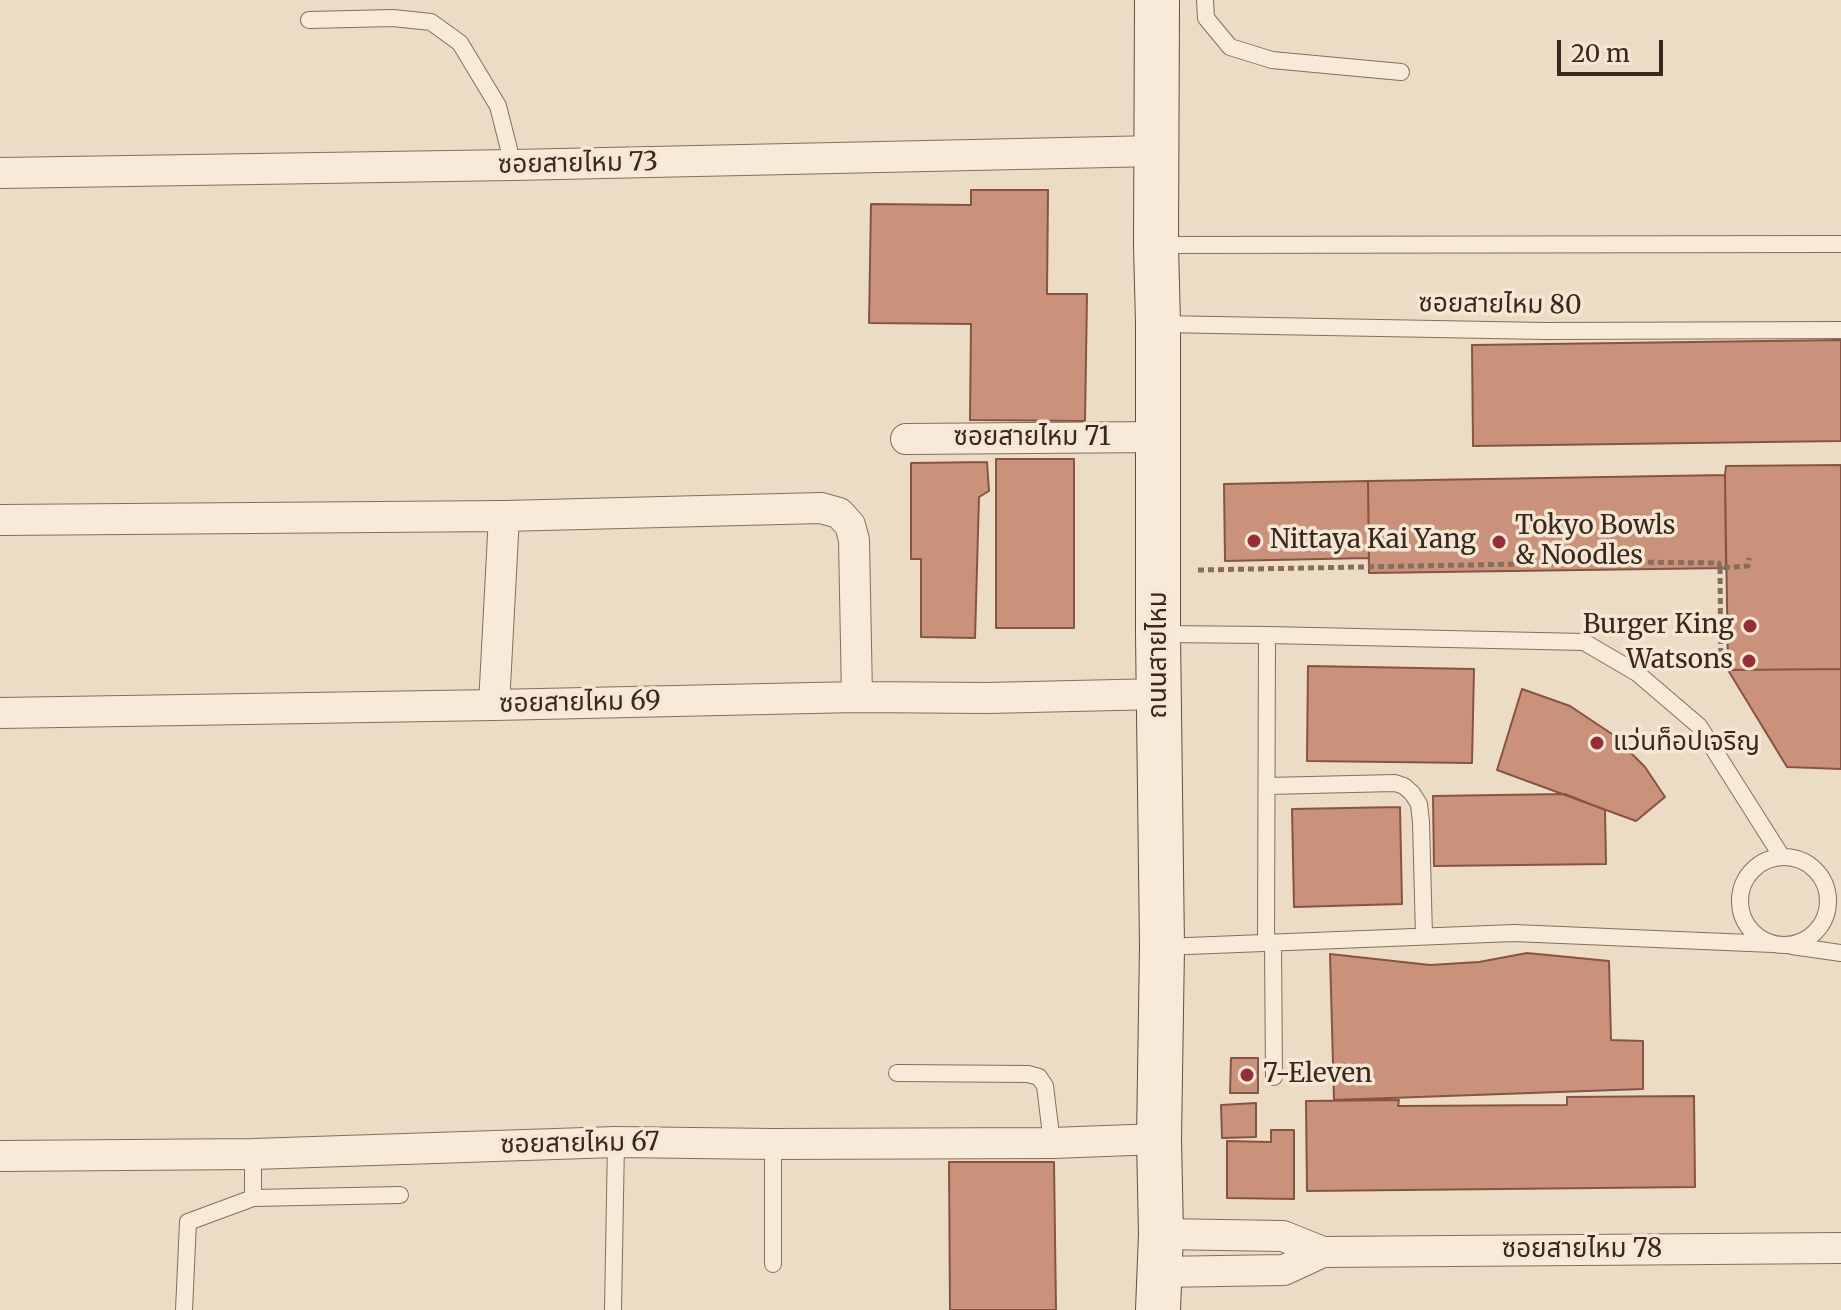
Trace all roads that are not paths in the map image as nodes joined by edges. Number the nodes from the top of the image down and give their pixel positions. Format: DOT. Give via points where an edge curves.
graph roads {
  1 [pos="1157,0"];
  2 [pos="1205,0"];
  3 [pos="309,20"];
  4 [pos="1401,72"];
  5 [pos="1156,151"];
  6 [pos="513,165"];
  7 [pos="0,173"];
  8 [pos="1841,244"];
  9 [pos="1156,245"];
  10 [pos="1158,324"];
  11 [pos="1841,330"];
  12 [pos="1158,437"];
  13 [pos="906,439"];
  14 [pos="504,516"];
  15 [pos="0,520"];
  16 [pos="1158,634"];
  17 [pos="1267,635"];
  18 [pos="1160,694"];
  19 [pos="857,697"];
  20 [pos="494,705"];
  21 [pos="0,713"];
  22 [pos="1267,786"];
  23 [pos="1782,857"];
  24 [pos="1834,899"];
  25 [pos="1424,936"];
  26 [pos="1270,942"];
  27 [pos="1780,945"];
  28 [pos="1162,947"];
  29 [pos="1841,953"];
  30 [pos="897,1073"];
  31 [pos="1274,1077"];
  32 [pos="1159,1139"];
  33 [pos="616,1142"];
  34 [pos="1052,1143"];
  35 [pos="773,1144"];
  36 [pos="253,1154"];
  37 [pos="0,1156"];
  38 [pos="400,1195"];
  39 [pos="253,1198"];
  40 [pos="1841,1248"];
  41 [pos="773,1264"];
  42 [pos="1159,1272"];
  43 [pos="184,1310"];
  44 [pos="613,1310"];
  1 -- 5 [label="main road, ถนนสายไหม"];
  2 -- 4 [label="lane" via="1206,18 1230,47 1272,60"];
  3 -- 6 [label="lane" via="431,22 460,43 498,106"];
  5 -- 6 [label="street, ซอยสายไหม 73"];
  5 -- 9 [label="main road, ถนนสายไหม"];
  6 -- 7 [label="street, ซอยสายไหม 73"];
  8 -- 9 [label="lane"];
  9 -- 10 [label="main road, ถนนสายไหม"];
  10 -- 11 [label="lane, ซอยสายไหม 80"];
  10 -- 12 [label="main road, ถนนสายไหม"];
  12 -- 13 [label="street, ซอยสายไหม 71"];
  12 -- 16 [label="main road, ถนนสายไหม"];
  14 -- 15 [label="street"];
  14 -- 19 [label="street" via="821,508 839,513 854,540"];
  14 -- 20 [label="street"];
  16 -- 17 [label="lane"];
  16 -- 18 [label="main road, ถนนสายไหม"];
  17 -- 22 [label="lane"];
  17 -- 23 [label="lane" via="1584,642 1637,673 1699,726"];
  18 -- 19 [label="street, ซอยสายไหม 69"];
  18 -- 28 [label="main road, ถนนสายไหม"];
  19 -- 20 [label="street, ซอยสายไหม 69"];
  20 -- 21 [label="street, ซอยสายไหม 69"];
  22 -- 25 [label="lane" via="1395,783 1412,793 1421,822"];
  22 -- 26 [label="lane"];
  23 -- 24 [label="lane" via="1808,864"];
  23 -- 27 [label="lane" via="1756,867 1741,890 1739,904 1749,929"];
  24 -- 27 [label="lane" via="1812,935"];
  25 -- 26 [label="lane"];
  25 -- 27 [label="lane" via="1514,933"];
  26 -- 28 [label="lane"];
  26 -- 31 [label="lane"];
  27 -- 29 [label="lane"];
  28 -- 32 [label="main road, ถนนสายไหม"];
  30 -- 34 [label="lane" via="1039,1077 1045,1086"];
  32 -- 34 [label="street, ซอยสายไหม 67"];
  32 -- 42 [label="main road, ถนนสายไหม"];
  33 -- 35 [label="street, ซอยสายไหม 67"];
  33 -- 36 [label="street, ซอยสายไหม 67"];
  33 -- 44 [label="lane"];
  34 -- 35 [label="street, ซอยสายไหม 67"];
  35 -- 41 [label="lane"];
  36 -- 37 [label="street, ซอยสายไหม 67"];
  36 -- 39 [label="lane"];
  38 -- 39 [label="lane"];
  39 -- 43 [label="lane" via="188,1222"];
  40 -- 42 [label="street, ซอยสายไหม 78" via="1323,1252 1284,1270"];
}
